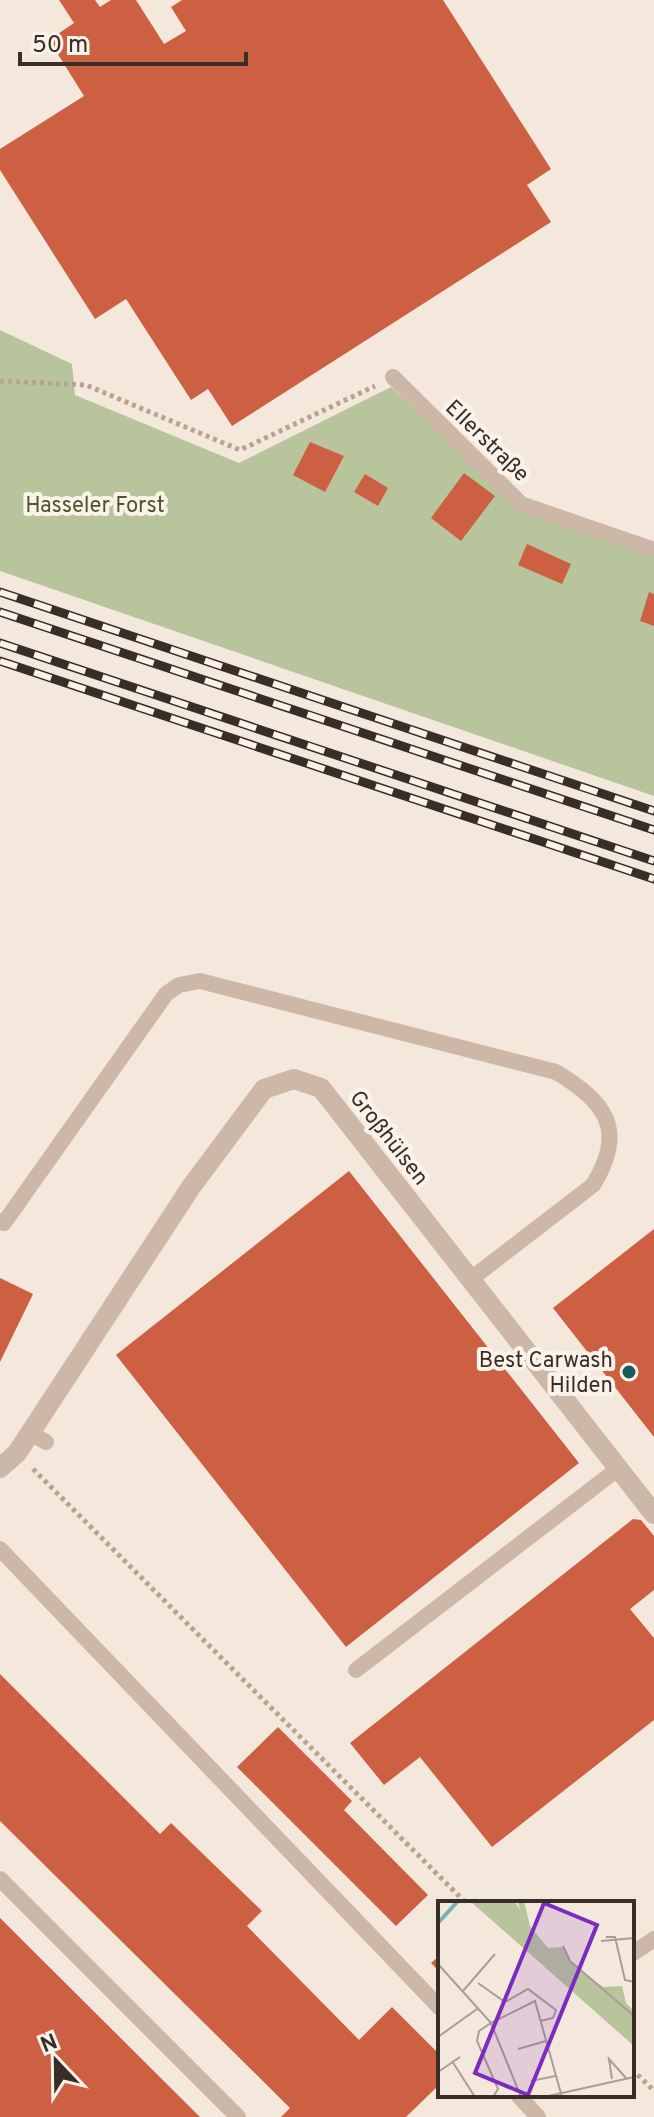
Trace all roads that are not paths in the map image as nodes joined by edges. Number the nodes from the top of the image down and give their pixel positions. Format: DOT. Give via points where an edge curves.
graph roads {
  1 [pos="393,377"];
  2 [pos="654,550"];
  3 [pos="0,1221"];
  4 [pos="471,1279"];
  5 [pos="0,1468"];
  6 [pos="619,1468"];
  7 [pos="654,1514"];
  8 [pos="0,1549"];
  9 [pos="356,1670"];
  10 [pos="0,1879"];
  11 [pos="654,1939"];
  12 [pos="634,1953"];
  13 [pos="438,2006"];
  14 [pos="520,2097"];
  15 [pos="238,2117"];
  16 [pos="538,2117"];
  1 -- 2 [label="lane, Ellerstraße" via="521,504"];
  3 -- 4 [label="lane" via="4,1223 166,994 200,981 556,1072 587,1090 605,1115 611,1142 603,1169 593,1185"];
  4 -- 5 [label="street, Großhülsen" via="321,1088 294,1079 264,1089 191,1187 157,1252 38,1438"];
  4 -- 6 [label="street, Großhülsen"];
  6 -- 7 [label="street, Großhülsen"];
  6 -- 9 [label="lane"];
  8 -- 13 [label="lane"];
  10 -- 15 [label="lane"];
  11 -- 12 [label="lane"];
  14 -- 16 [label="lane"];
}
